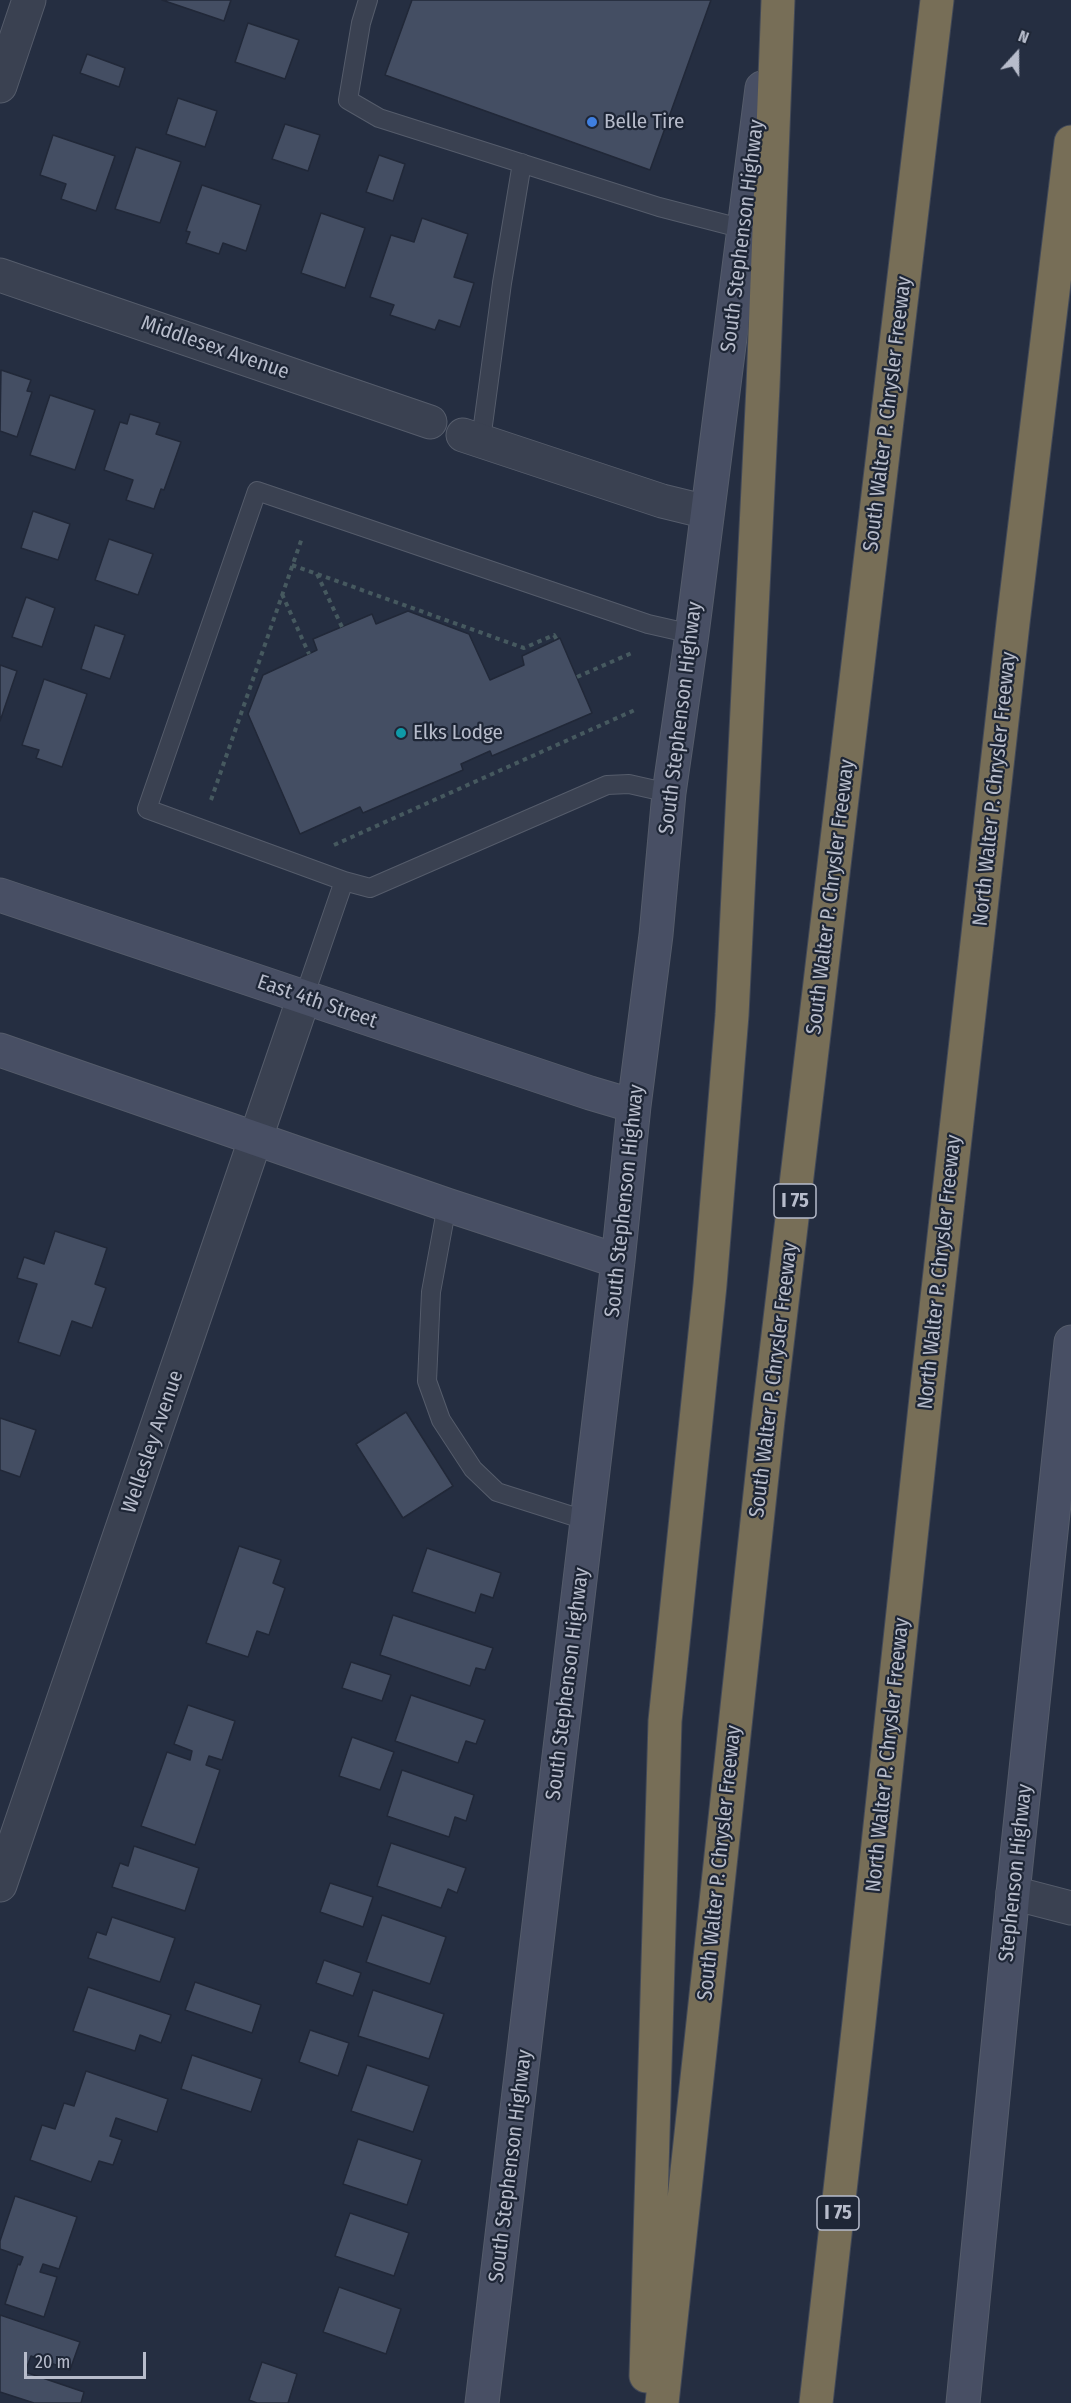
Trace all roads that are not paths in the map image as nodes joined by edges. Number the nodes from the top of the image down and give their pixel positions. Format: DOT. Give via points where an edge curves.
graph roads {
  1 [pos="29,0"];
  2 [pos="368,0"];
  3 [pos="773,0"];
  4 [pos="778,0"];
  5 [pos="937,0"];
  6 [pos="0,86"];
  7 [pos="1071,142"];
  8 [pos="522,163"];
  9 [pos="744,229"];
  10 [pos="0,274"];
  11 [pos="430,422"];
  12 [pos="472,437"];
  13 [pos="707,512"];
  14 [pos="692,634"];
  15 [pos="669,793"];
  16 [pos="344,881"];
  17 [pos="0,895"];
  18 [pos="304,997"];
  19 [pos="0,1050"];
  20 [pos="634,1106"];
  21 [pos="257,1138"];
  22 [pos="447,1205"];
  23 [pos="618,1261"];
  24 [pos="1071,1342"];
  25 [pos="588,1521"];
  26 [pos="0,1886"];
  27 [pos="1013,1893"];
  28 [pos="1071,1908"];
  29 [pos="482,2403"];
  30 [pos="645,2403"];
  31 [pos="663,2403"];
  32 [pos="816,2403"];
  33 [pos="963,2403"];
  1 -- 6 [label="street"];
  2 -- 8 [label="lane" via="348,100 379,118"];
  3 -- 9 [label="main road, South Stephenson Highway"];
  4 -- 30 [label="highway" via="732,1015 710,1285 664,1731"];
  5 -- 31 [label="highway, South Walter P. Chrysler Freeway / I 75" via="768,1420"];
  7 -- 32 [label="highway, North Walter P. Chrysler Freeway / I 75" via="1013,623"];
  8 -- 9 [label="lane" via="659,207"];
  8 -- 12 [label="lane"];
  9 -- 13 [label="main road, South Stephenson Highway"];
  10 -- 11 [label="street, Middlesex Avenue"];
  12 -- 13 [label="street" via="662,501"];
  13 -- 14 [label="main road, South Stephenson Highway"];
  14 -- 15 [label="main road, South Stephenson Highway"];
  14 -- 16 [label="lane" via="648,624 257,491 147,809"];
  15 -- 16 [label="lane" via="629,784 607,785 370,888"];
  15 -- 20 [label="main road, South Stephenson Highway"];
  16 -- 18 [label="lane"];
  17 -- 18 [label="main road, East 4th Street"];
  18 -- 20 [label="main road, East 4th Street"];
  18 -- 21 [label="street, Wellesley Avenue"];
  19 -- 21 [label="main road"];
  20 -- 23 [label="main road, South Stephenson Highway"];
  21 -- 22 [label="main road"];
  21 -- 26 [label="street, Wellesley Avenue"];
  22 -- 23 [label="main road"];
  22 -- 25 [label="lane" via="431,1292 427,1381 441,1420 473,1469 497,1492"];
  23 -- 25 [label="main road, South Stephenson Highway"];
  24 -- 27 [label="main road, Stephenson Highway"];
  25 -- 29 [label="main road, South Stephenson Highway"];
  27 -- 28 [label="street"];
  27 -- 33 [label="main road, Stephenson Highway"];
}
